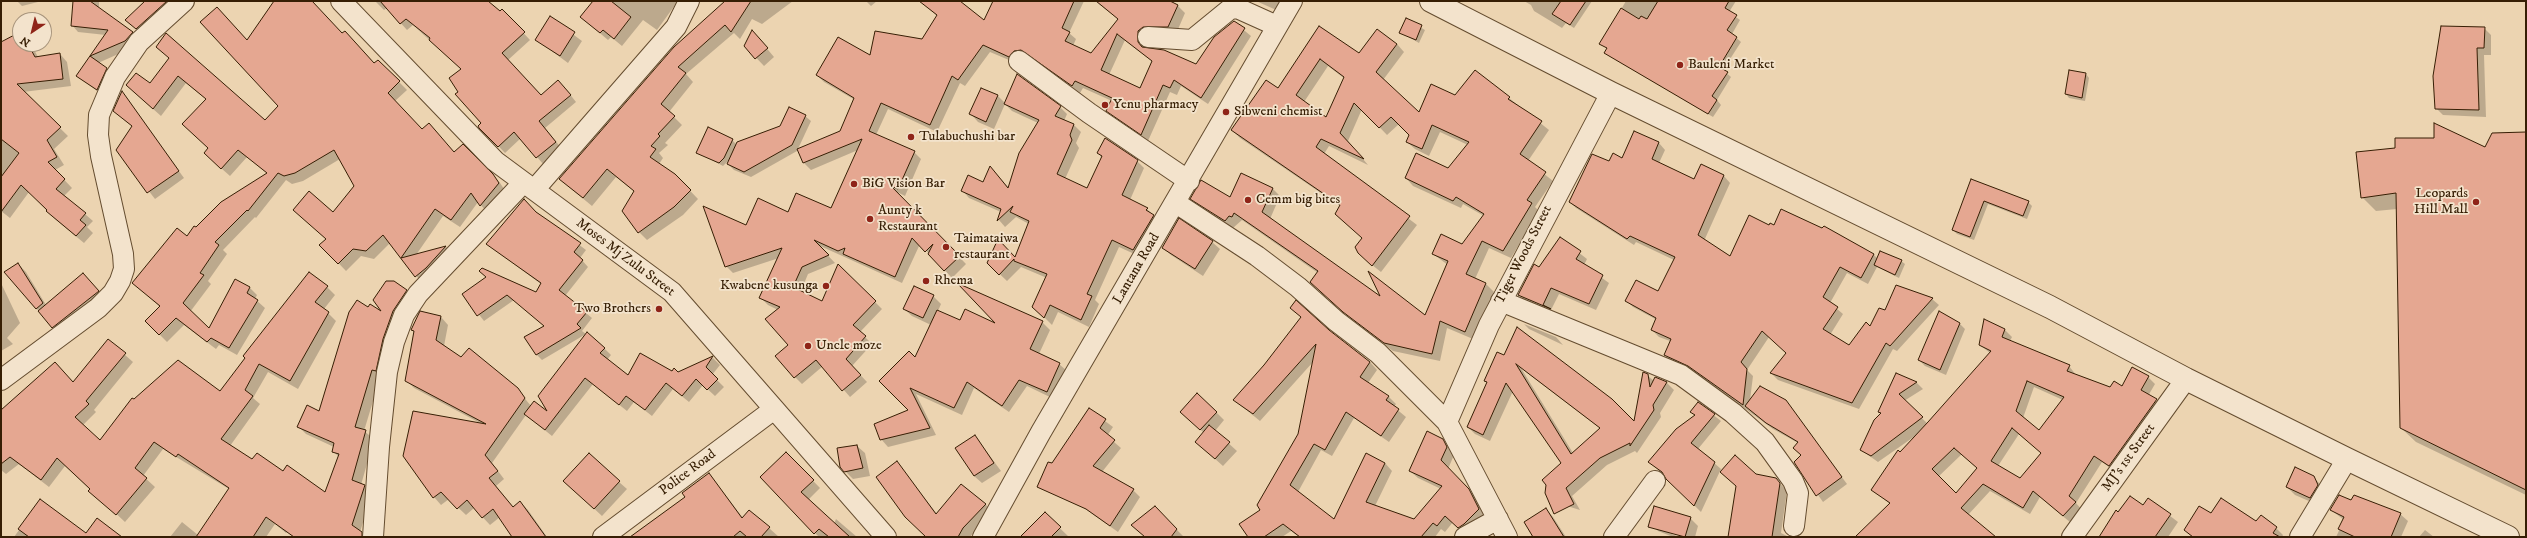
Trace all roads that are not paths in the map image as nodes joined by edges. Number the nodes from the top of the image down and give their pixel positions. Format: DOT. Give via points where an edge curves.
graph roads {
  1 [pos="184,1"];
  2 [pos="341,1"];
  3 [pos="689,1"];
  4 [pos="1292,1"];
  5 [pos="1431,1"];
  6 [pos="1277,26"];
  7 [pos="1148,37"];
  8 [pos="1019,61"];
  9 [pos="1611,93"];
  10 [pos="1189,181"];
  11 [pos="528,187"];
  12 [pos="1176,203"];
  13 [pos="1501,301"];
  14 [pos="2186,379"];
  15 [pos="1,380"];
  16 [pos="773,410"];
  17 [pos="1447,422"];
  18 [pos="2346,459"];
  19 [pos="1655,481"];
  20 [pos="1498,519"];
  21 [pos="1794,526"];
  22 [pos="373,537"];
  23 [pos="603,537"];
  24 [pos="886,537"];
  25 [pos="983,537"];
  26 [pos="1465,537"];
  27 [pos="1507,537"];
  28 [pos="1614,537"];
  29 [pos="2072,537"];
  30 [pos="2300,537"];
  31 [pos="2508,537"];
  1 -- 15 [label="street" via="139,42 115,77 99,115 98,136 101,156 123,254 124,269 120,281 113,293 98,308"];
  2 -- 11 [label="street, Moses Mj Zulu Street" via="495,161"];
  3 -- 11 [label="street" via="676,27"];
  4 -- 6 [label="street, Lantana Road"];
  5 -- 9 [label="street"];
  6 -- 7 [label="street" via="1237,8 1230,8 1192,40"];
  6 -- 10 [label="street, Lantana Road"];
  8 -- 10 [label="street"];
  9 -- 13 [label="street, Tiger Woods Street"];
  9 -- 14 [label="street" via="2050,307"];
  10 -- 12 [label="street, Lantana Road"];
  11 -- 16 [label="street, Moses Mj Zulu Street" via="672,292"];
  11 -- 22 [label="street" via="418,294 404,315 387,372"];
  12 -- 17 [label="street" via="1257,256 1298,287 1336,321 1378,353"];
  12 -- 25 [label="street, Lantana Road" via="1045,425"];
  13 -- 17 [label="street, Tiger Woods Street"];
  13 -- 21 [label="street" via="1681,375 1727,408 1765,442 1793,481 1798,493"];
  14 -- 18 [label="street"];
  14 -- 29 [label="street, MJ’s 1st Street"];
  16 -- 23 [label="street, Police Road"];
  16 -- 24 [label="street, Moses Mj Zulu Street"];
  17 -- 20 [label="street"];
  18 -- 30 [label="street"];
  18 -- 31 [label="street"];
  19 -- 28 [label="street"];
  20 -- 26 [label="street"];
  20 -- 27 [label="street"];
}
